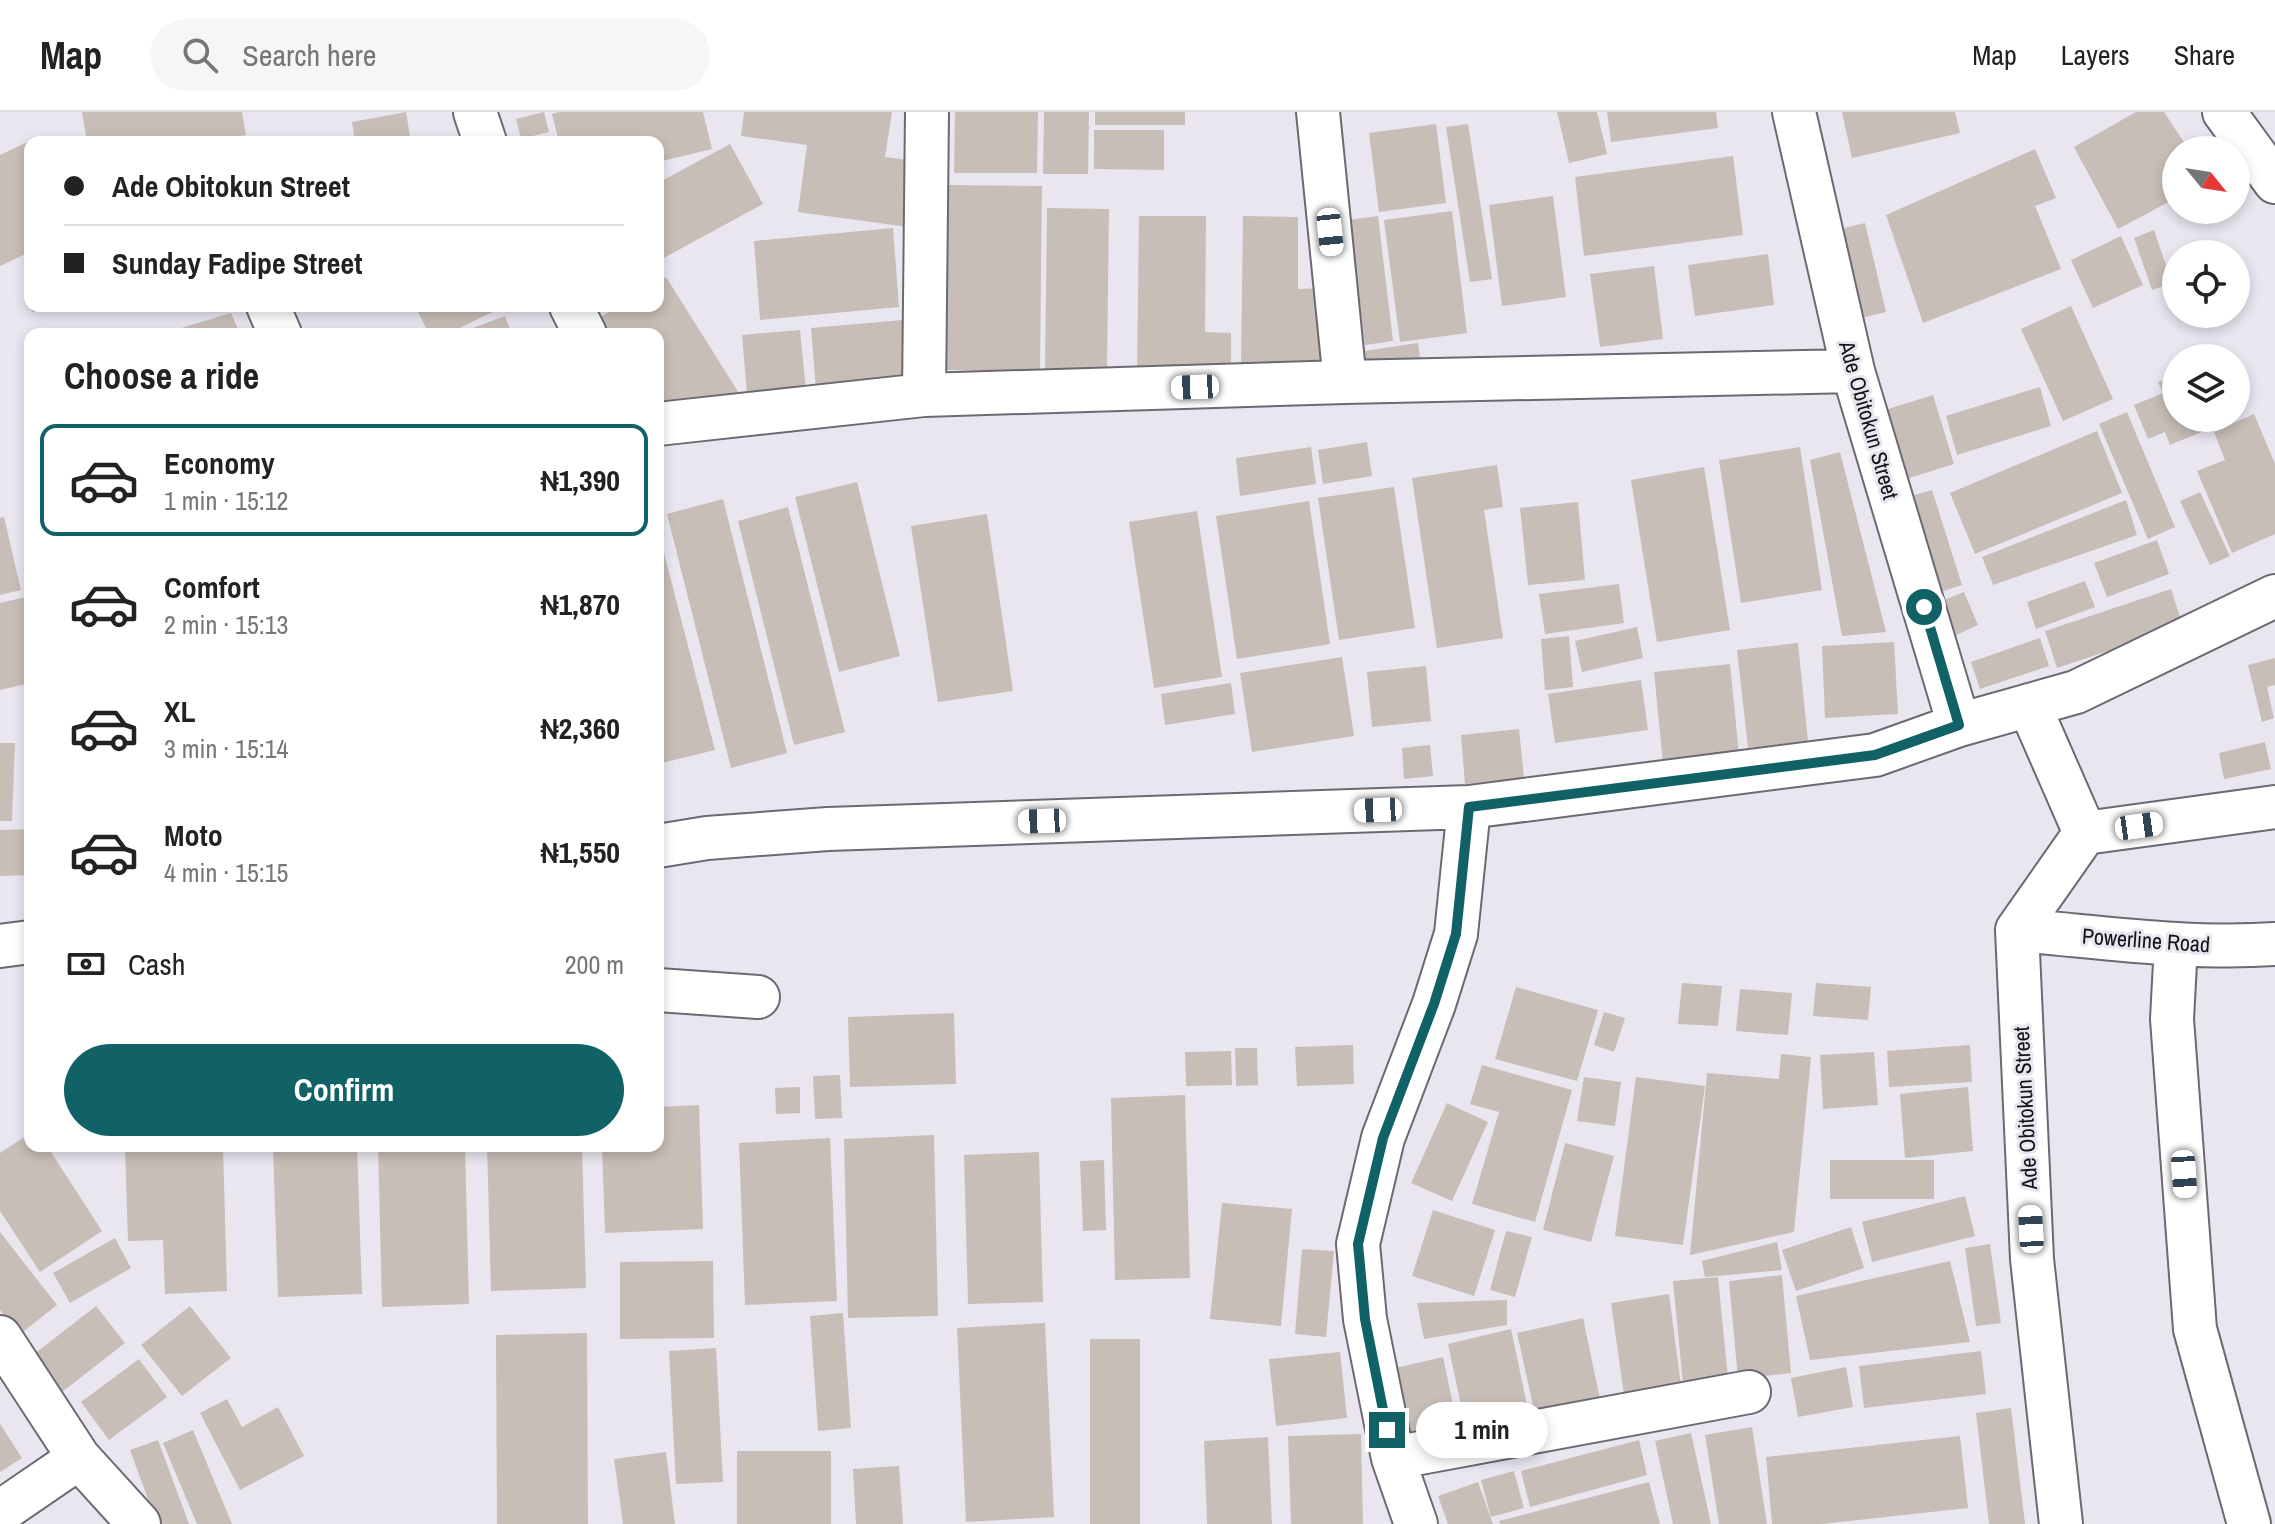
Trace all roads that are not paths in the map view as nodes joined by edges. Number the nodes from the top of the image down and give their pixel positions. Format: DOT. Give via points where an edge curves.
graph roads {
  1 [pos="475,112"];
  2 [pos="927,112"];
  3 [pos="1318,112"];
  4 [pos="1794,112"];
  5 [pos="2224,112"];
  6 [pos="483,136"];
  7 [pos="2275,182"];
  8 [pos="1853,371"];
  9 [pos="1345,382"];
  10 [pos="924,395"];
  11 [pos="664,423"];
  12 [pos="2275,596"];
  13 [pos="2029,705"];
  14 [pos="1959,725"];
  15 [pos="1469,807"];
  16 [pos="2275,807"];
  17 [pos="2085,833"];
  18 [pos="664,845"];
  19 [pos="2017,930"];
  20 [pos="24,943"];
  21 [pos="2176,944"];
  22 [pos="2275,944"];
  23 [pos="0,946"];
  24 [pos="664,990"];
  25 [pos="758,997"];
  26 [pos="0,1337"];
  27 [pos="1749,1392"];
  28 [pos="79,1458"];
  29 [pos="1393,1458"];
  30 [pos="0,1512"];
  31 [pos="139,1524"];
  32 [pos="1416,1524"];
  33 [pos="2061,1524"];
  34 [pos="2249,1524"];
  1 -- 6 [label="street"];
  2 -- 10 [label="street"];
  3 -- 9 [label="street"];
  4 -- 8 [label="street, Ade Obitokun Street"];
  5 -- 7 [label="street"];
  8 -- 9 [label="street"];
  8 -- 14 [label="street, Ade Obitokun Street"];
  9 -- 10 [label="street"];
  10 -- 11 [label="street"];
  12 -- 13 [label="street" via="2076,692"];
  13 -- 14 [label="street"];
  13 -- 17 [label="street"];
  14 -- 15 [label="street" via="1875,755"];
  15 -- 18 [label="street" via="828,829"];
  15 -- 29 [label="street" via="1456,934 1383,1138 1358,1244 1365,1319"];
  16 -- 17 [label="street"];
  17 -- 19 [label="street"];
  19 -- 21 [label="street, Powerline Road"];
  19 -- 33 [label="street, Ade Obitokun Street" via="2032,1259"];
  20 -- 23 [label="street"];
  21 -- 22 [label="street, Powerline Road"];
  21 -- 34 [label="street" via="2172,1019 2195,1329"];
  24 -- 25 [label="street"];
  26 -- 28 [label="street"];
  27 -- 29 [label="street"];
  28 -- 30 [label="street"];
  28 -- 31 [label="street"];
  29 -- 32 [label="street"];
}
